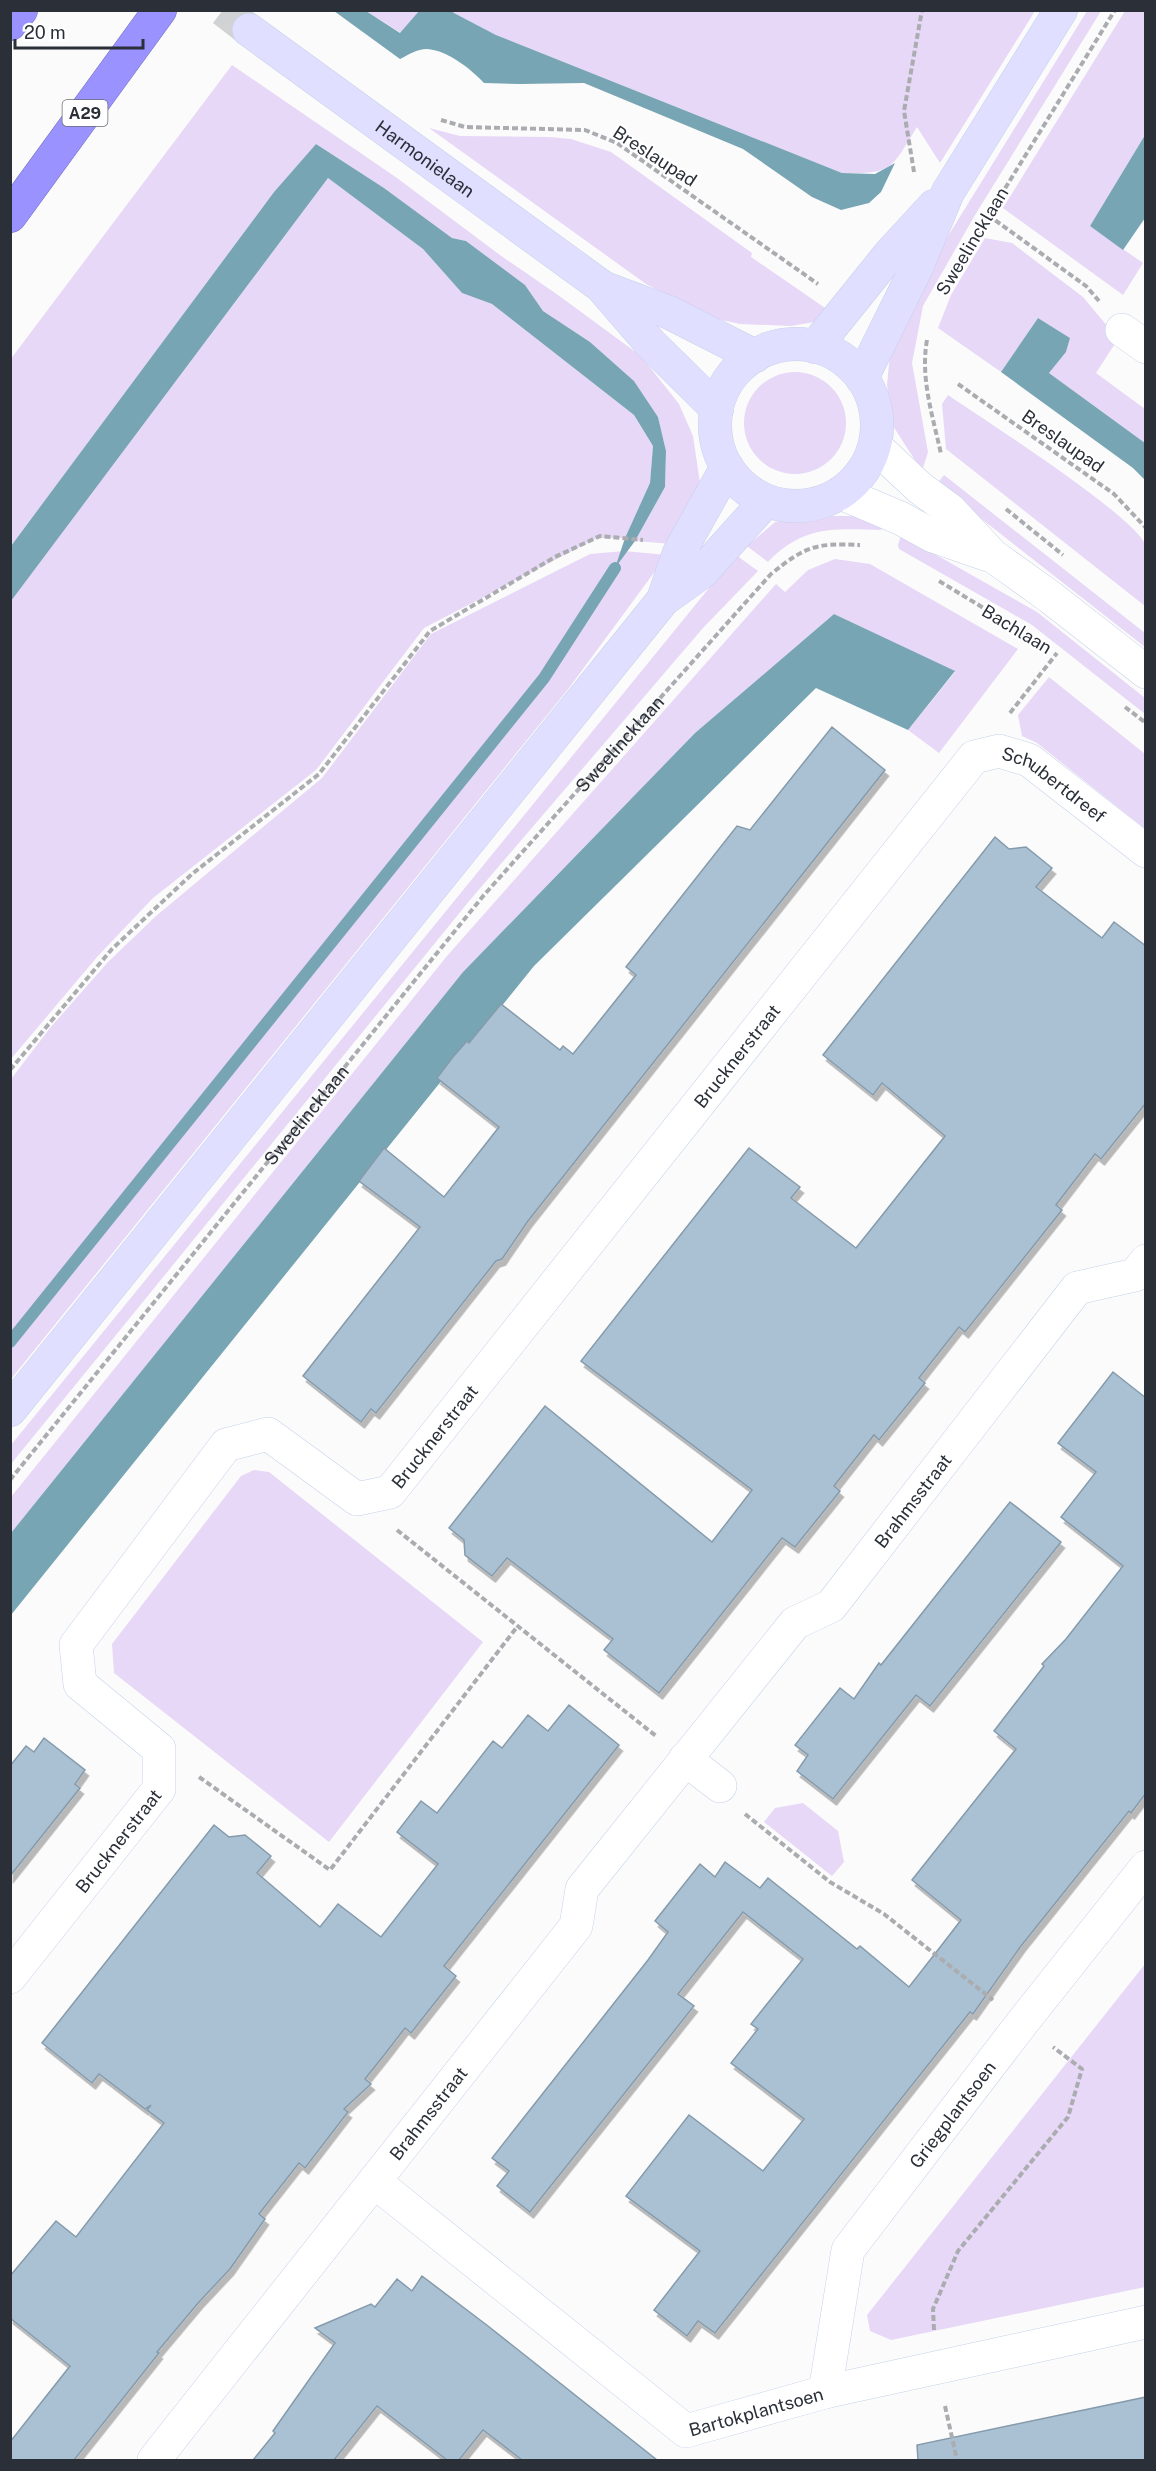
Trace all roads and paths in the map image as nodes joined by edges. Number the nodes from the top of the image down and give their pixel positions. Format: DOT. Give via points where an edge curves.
graph roads {
  1 [pos="21,10"];
  2 [pos="160,10"];
  3 [pos="922,10"];
  4 [pos="1061,10"];
  5 [pos="1115,10"];
  6 [pos="10,24"];
  7 [pos="249,30"];
  8 [pos="434,118"];
  9 [pos="948,192"];
  10 [pos="988,215"];
  11 [pos="10,216"];
  12 [pos="970,245"];
  13 [pos="601,286"];
  14 [pos="823,288"];
  15 [pos="929,328"];
  16 [pos="1134,339"];
  17 [pos="815,347"];
  18 [pos="755,356"];
  19 [pos="862,378"];
  20 [pos="958,384"];
  21 [pos="717,409"];
  22 [pos="875,446"];
  23 [pos="727,467"];
  24 [pos="920,488"];
  25 [pos="841,493"];
  26 [pos="766,501"];
  27 [pos="997,502"];
  28 [pos="900,518"];
  29 [pos="1146,528"];
  30 [pos="652,541"];
  31 [pos="993,556"];
  32 [pos="1071,562"];
  33 [pos="930,576"];
  34 [pos="663,600"];
  35 [pos="1057,653"];
  36 [pos="1066,660"];
  37 [pos="1146,672"];
  38 [pos="1119,702"];
  39 [pos="1146,723"];
  40 [pos="999,751"];
  41 [pos="1146,852"];
  42 [pos="10,1070"];
  43 [pos="1142,1275"];
  44 [pos="10,1410"];
  45 [pos="10,1480"];
  46 [pos="357,1499"];
  47 [pos="517,1627"];
  48 [pos="159,1749"];
  49 [pos="685,1759"];
  50 [pos="720,1786"];
  51 [pos="1146,1867"];
  52 [pos="10,1977"];
  53 [pos="375,2181"];
  54 [pos="1146,2322"];
  55 [pos="825,2392"];
  56 [pos="154,2460"];
  1 -- 6 [label="highway"];
  2 -- 11 [label="highway, A29"];
  3 -- 9 [label="path" via="904,111 914,172"];
  4 -- 9 [label="main road, Sweelincklaan"];
  5 -- 10 [label="path, Sweelincklaan"];
  7 -- 13 [label="main road, Harmonielaan"];
  8 -- 14 [label="path, Breslaupad" via="465,127 585,130 617,143"];
  9 -- 17 [label="main road, Sweelincklaan" via="889,255"];
  9 -- 19 [label="main road, Sweelincklaan" via="915,271"];
  10 -- 12 [label="path, Sweelincklaan"];
  10 -- 16 [label="path" via="1086,286"];
  13 -- 18 [label="main road, Harmonielaan" via="669,312"];
  13 -- 21 [label="main road, Harmonielaan" via="650,343"];
  15 -- 24 [label="path" via="925,352 927,392 942,458"];
  17 -- 18 [label="main road" via="784,346"];
  17 -- 19 [label="main road" via="841,358"];
  18 -- 21 [label="main road" via="731,378"];
  19 -- 22 [label="main road" via="875,404"];
  20 -- 29 [label="path, Breslaupad" via="1114,494"];
  21 -- 23 [label="main road" via="717,438"];
  22 -- 24 [label="street"];
  22 -- 25 [label="main road" via="862,473"];
  23 -- 26 [label="main road" via="738,481"];
  23 -- 34 [label="main road" via="679,553"];
  24 -- 31 [label="street" via="950,510"];
  25 -- 26 [label="main road" via="812,505"];
  25 -- 28 [label="street"];
  26 -- 34 [label="main road" via="702,572"];
  27 -- 32 [label="path"];
  28 -- 31 [label="street" via="933,536"];
  28 -- 45 [label="path, Sweelincklaan" via="881,546 831,543 800,551 771,574 484,895"];
  30 -- 42 [label="path" via="600,536 555,557 430,631 319,774 192,874 112,949"];
  31 -- 37 [label="street"];
  33 -- 35 [label="path, Bachlaan"];
  34 -- 44 [label="main road"];
  35 -- 36 [label="path, Bachlaan"];
  35 -- 40 [label="path, Schubertdreef" via="997,729"];
  38 -- 39 [label="path"];
  40 -- 41 [label="street, Schubertdreef" via="1029,760"];
  40 -- 46 [label="street, Brucknerstraat" via="975,757 390,1492"];
  43 -- 49 [label="street, Brahmsstraat" via="1077,1288 831,1606 795,1623"];
  46 -- 47 [label="path"];
  46 -- 48 [label="street" via="268,1434 226,1445 76,1646 80,1684"];
  47 -- 48 [label="path" via="330,1870"];
  47 -- 49 [label="path"];
  48 -- 52 [label="street, Brucknerstraat" via="159,1789"];
  49 -- 50 [label="street"];
  49 -- 53 [label="street, Brahmsstraat" via="582,1889 576,1926"];
  51 -- 55 [label="street, Griegplantsoen" via="848,2250"];
  53 -- 55 [label="street, Bartokplantsoen" via="686,2431"];
  53 -- 56 [label="street, Brahmsstraat"];
  54 -- 55 [label="street, Bartokplantsoen"];
}
